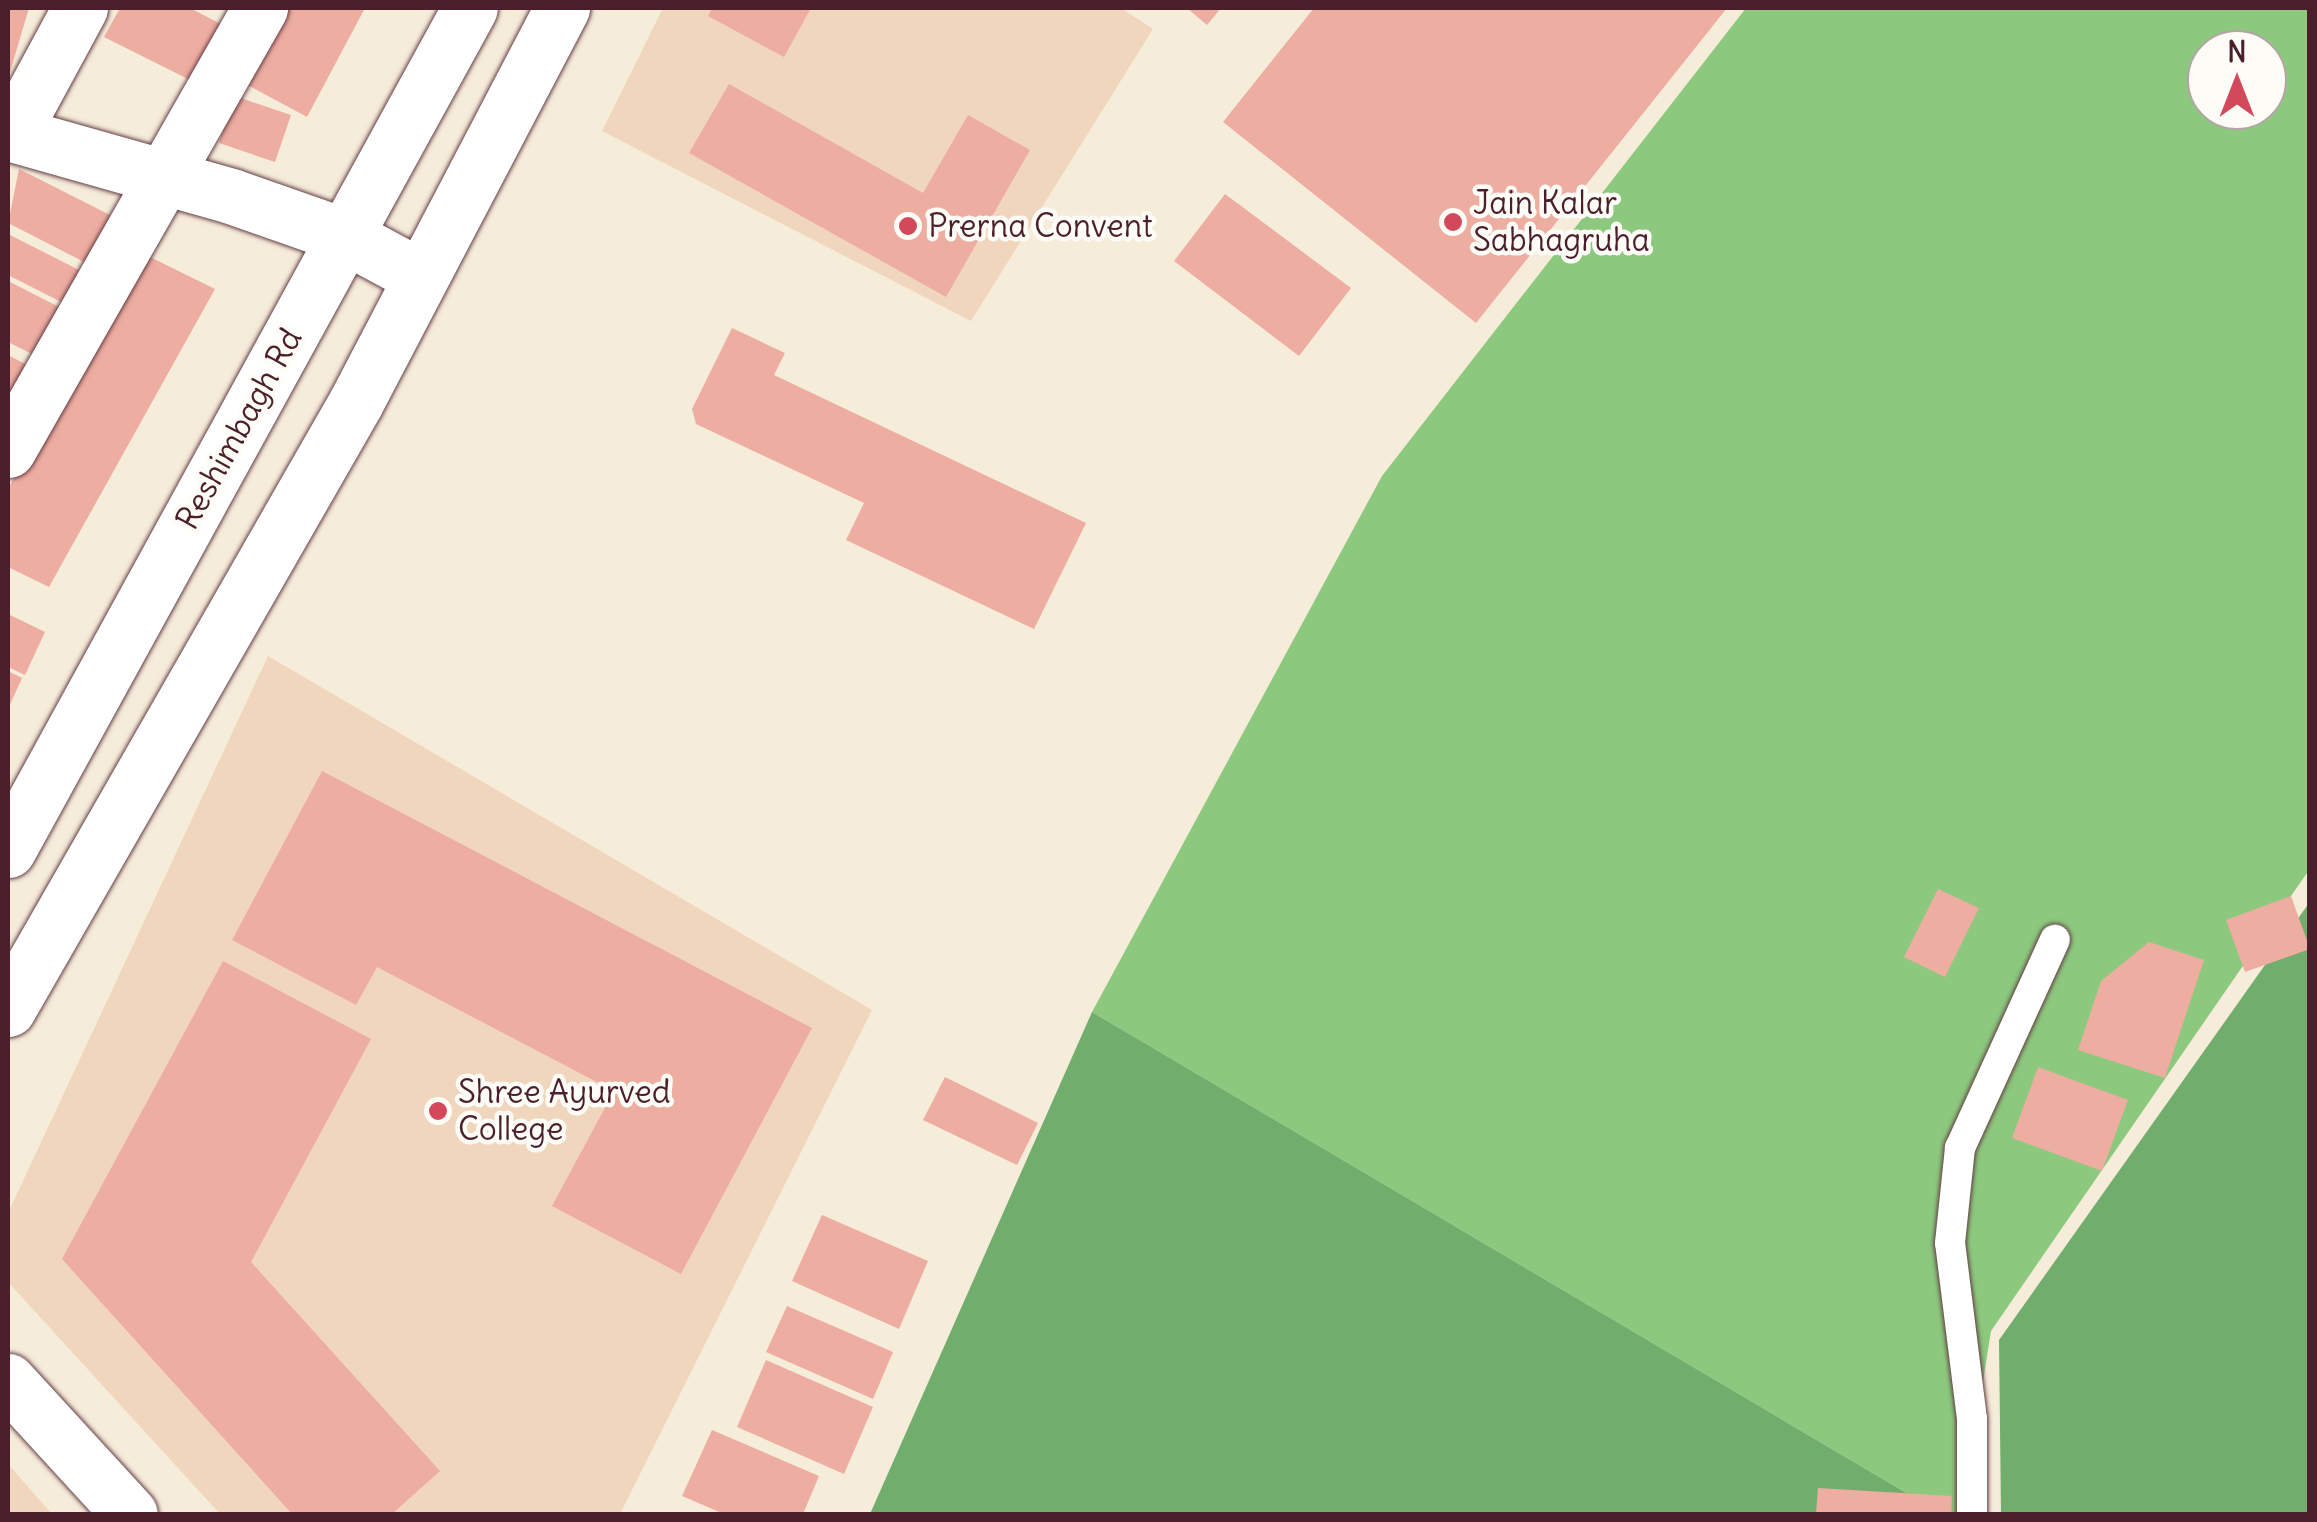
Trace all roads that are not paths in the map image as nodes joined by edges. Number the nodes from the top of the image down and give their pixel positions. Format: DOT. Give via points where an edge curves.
graph roads {
  1 [pos="80,8"];
  2 [pos="260,8"];
  3 [pos="470,8"];
  4 [pos="562,8"];
  5 [pos="9,136"];
  6 [pos="163,174"];
  7 [pos="346,236"];
  8 [pos="421,277"];
  9 [pos="8,450"];
  10 [pos="8,850"];
  11 [pos="2055,940"];
  12 [pos="8,1009"];
  13 [pos="8,1381"];
  14 [pos="130,1514"];
  15 [pos="1972,1514"];
  1 -- 5 [label="main road"];
  2 -- 6 [label="main road"];
  3 -- 7 [label="main road, Reshimbagh Rd"];
  4 -- 8 [label="main road"];
  5 -- 6 [label="main road"];
  6 -- 7 [label="main road"];
  6 -- 9 [label="main road"];
  7 -- 8 [label="main road"];
  7 -- 10 [label="main road, Reshimbagh Rd"];
  8 -- 12 [label="main road"];
  11 -- 15 [label="lane" via="1960,1148 1950,1243 1972,1420"];
  13 -- 14 [label="main road"];
}
